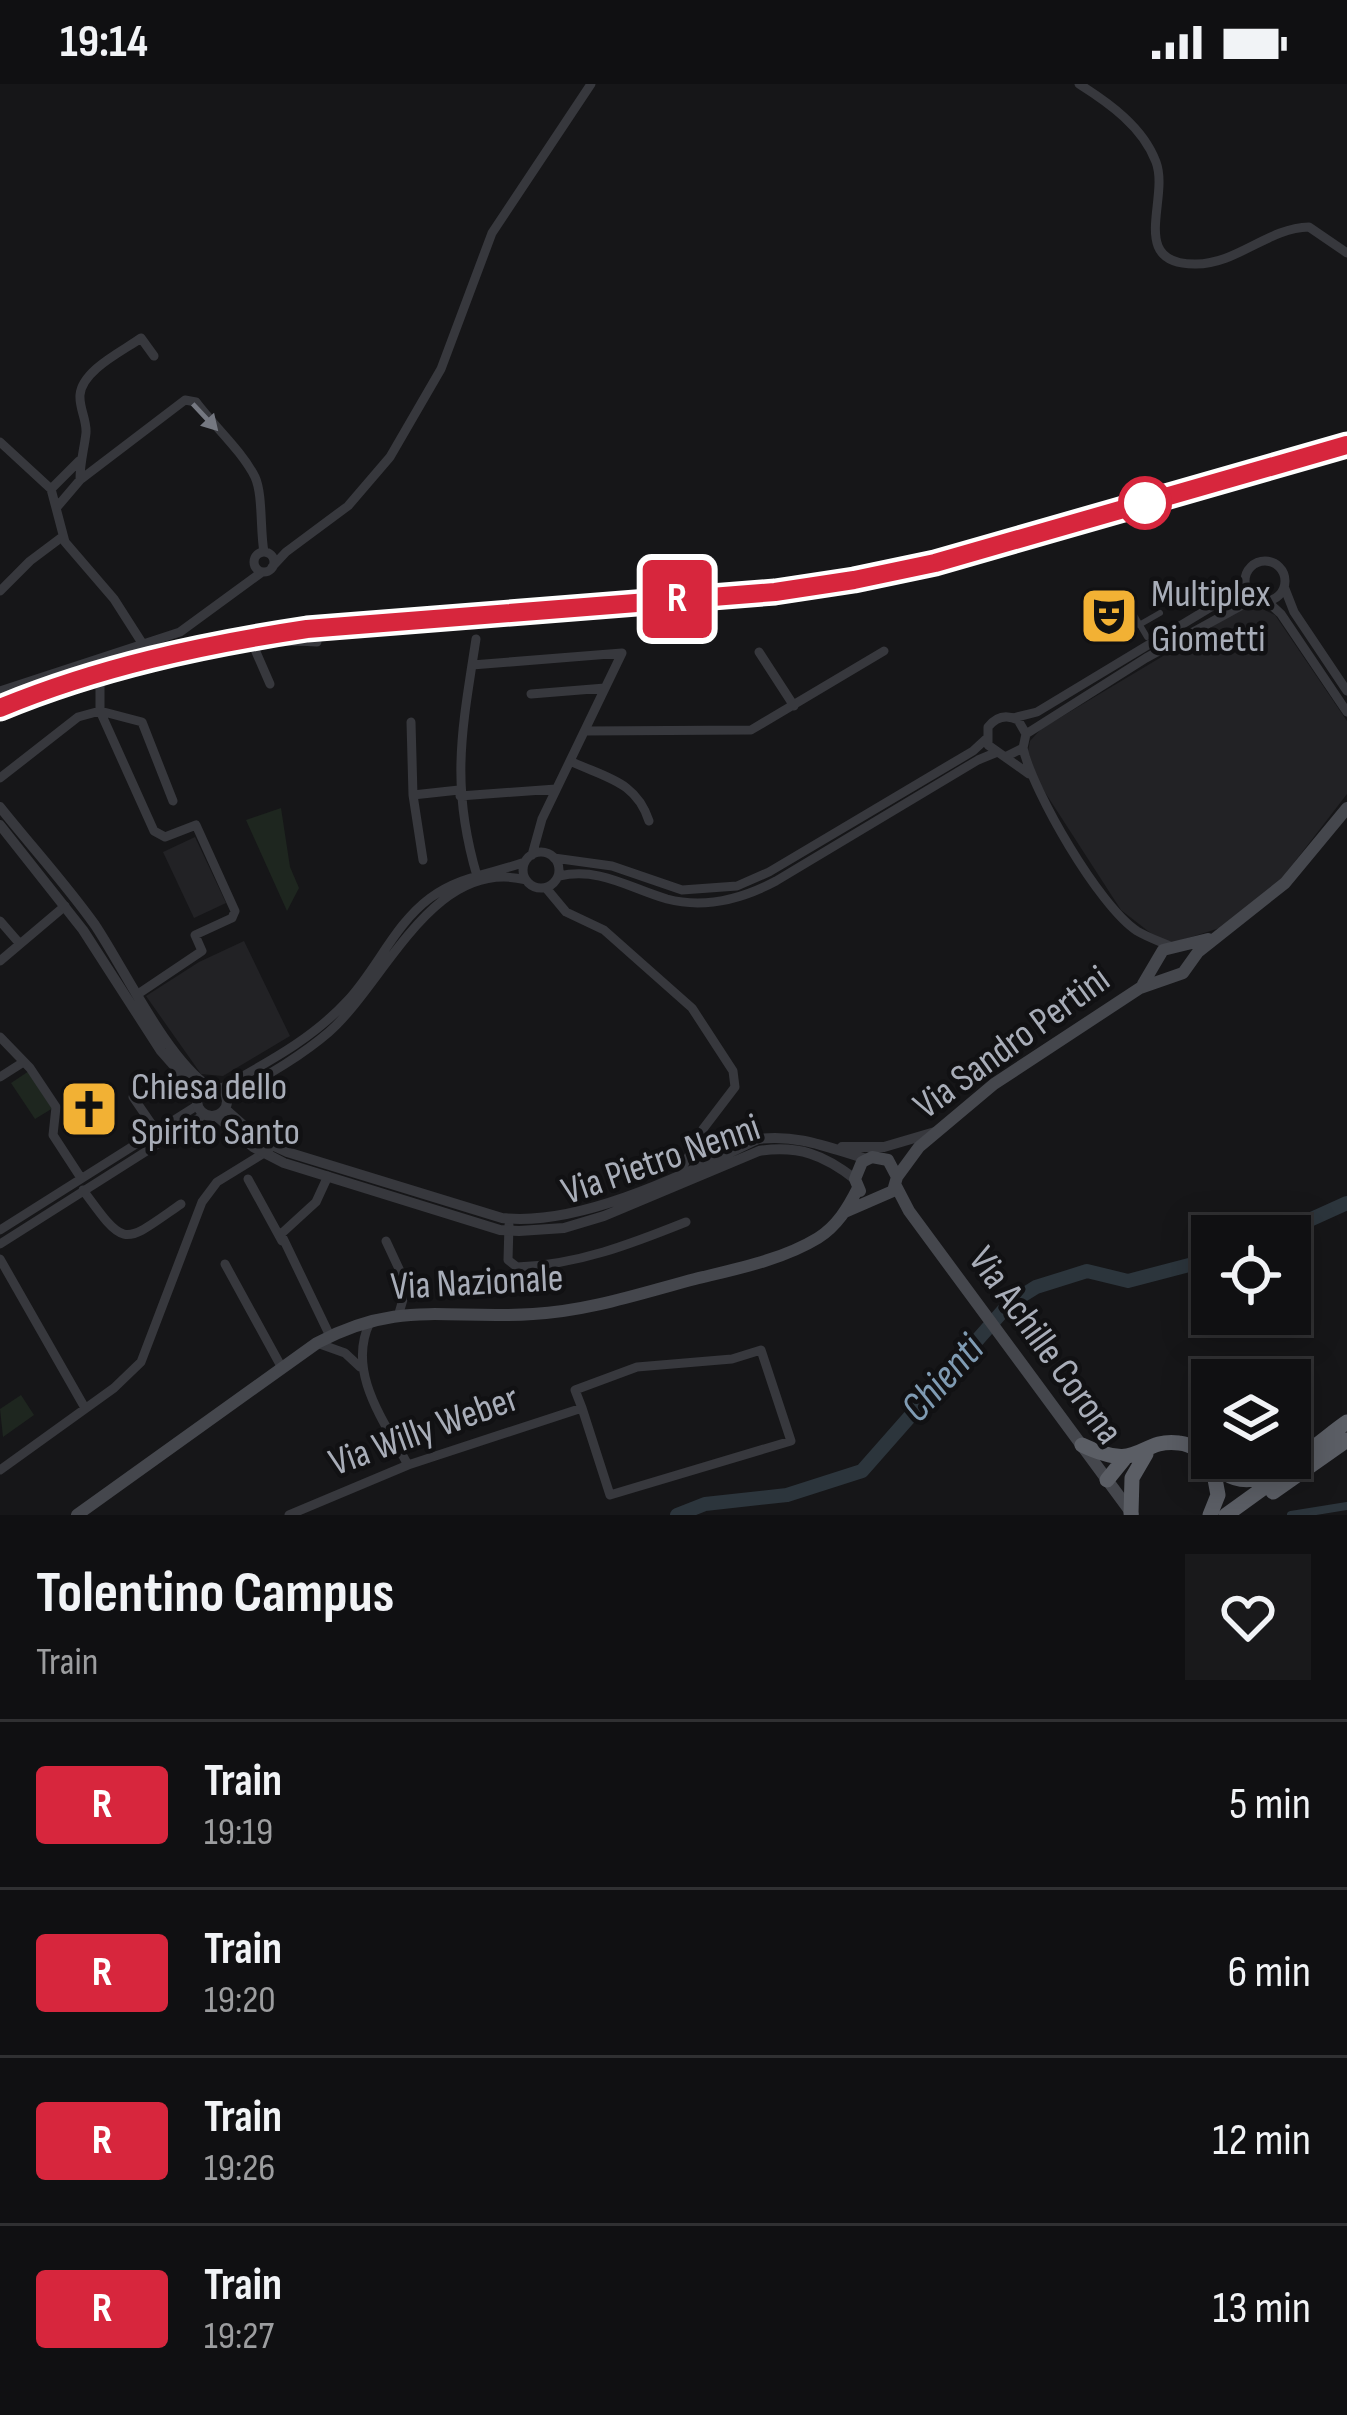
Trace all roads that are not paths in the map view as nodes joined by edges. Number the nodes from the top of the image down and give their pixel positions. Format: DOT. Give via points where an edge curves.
graph roads {
  1 [pos="591,84"];
  2 [pos="1079,84"];
  3 [pos="1347,253"];
  4 [pos="154,356"];
  5 [pos="0,442"];
  6 [pos="75,466"];
  7 [pos="80,480"];
  8 [pos="51,488"];
  9 [pos="58,507"];
  10 [pos="62,537"];
  11 [pos="286,552"];
  12 [pos="266,553"];
  13 [pos="263,568"];
  14 [pos="1245,579"];
  15 [pos="1285,588"];
  16 [pos="0,590"];
  17 [pos="1124,598"];
  18 [pos="1255,598"];
  19 [pos="1268,601"];
  20 [pos="1160,613"];
  21 [pos="1145,624"];
  22 [pos="1147,637"];
  23 [pos="476,639"];
  24 [pos="317,642"];
  25 [pos="253,645"];
  26 [pos="144,646"];
  27 [pos="884,651"];
  28 [pos="759,652"];
  29 [pos="472,665"];
  30 [pos="270,684"];
  31 [pos="605,688"];
  32 [pos="1347,691"];
  33 [pos="0,692"];
  34 [pos="530,694"];
  35 [pos="794,706"];
  36 [pos="100,711"];
  37 [pos="1347,712"];
  38 [pos="1013,718"];
  39 [pos="411,722"];
  40 [pos="586,731"];
  41 [pos="1026,734"];
  42 [pos="986,739"];
  43 [pos="1023,748"];
  44 [pos="1001,755"];
  45 [pos="570,761"];
  46 [pos="1029,774"];
  47 [pos="0,778"];
  48 [pos="556,789"];
  49 [pos="460,793"];
  50 [pos="412,795"];
  51 [pos="173,801"];
  52 [pos="0,807"];
  53 [pos="1347,809"];
  54 [pos="649,821"];
  55 [pos="0,825"];
  56 [pos="540,836"];
  57 [pos="552,856"];
  58 [pos="529,858"];
  59 [pos="423,860"];
  60 [pos="478,878"];
  61 [pos="558,878"];
  62 [pos="526,880"];
  63 [pos="545,888"];
  64 [pos="558,900"];
  65 [pos="65,906"];
  66 [pos="0,921"];
  67 [pos="1226,931"];
  68 [pos="1142,934"];
  69 [pos="20,944"];
  70 [pos="1174,947"];
  71 [pos="0,961"];
  72 [pos="1157,963"];
  73 [pos="1188,964"];
  74 [pos="116,970"];
  75 [pos="1170,977"];
  76 [pos="679,981"];
  77 [pos="1140,988"];
  78 [pos="138,994"];
  79 [pos="683,999"];
  80 [pos="0,1037"];
  81 [pos="22,1063"];
  82 [pos="0,1077"];
  83 [pos="134,1097"];
  84 [pos="212,1101"];
  85 [pos="155,1129"];
  86 [pos="938,1131"];
  87 [pos="820,1144"];
  88 [pos="919,1147"];
  89 [pos="268,1150"];
  90 [pos="729,1159"];
  91 [pos="867,1159"];
  92 [pos="888,1160"];
  93 [pos="328,1176"];
  94 [pos="248,1179"];
  95 [pos="681,1179"];
  96 [pos="897,1182"];
  97 [pos="857,1183"];
  98 [pos="82,1184"];
  99 [pos="877,1198"];
  100 [pos="181,1204"];
  101 [pos="847,1210"];
  102 [pos="909,1211"];
  103 [pos="686,1222"];
  104 [pos="509,1225"];
  105 [pos="0,1230"];
  106 [pos="282,1241"];
  107 [pos="386,1241"];
  108 [pos="0,1244"];
  109 [pos="0,1259"];
  110 [pos="225,1264"];
  111 [pos="399,1313"];
  112 [pos="372,1318"];
  113 [pos="346,1328"];
  114 [pos="330,1336"];
  115 [pos="317,1343"];
  116 [pos="361,1347"];
  117 [pos="344,1353"];
  118 [pos="360,1367"];
  119 [pos="282,1368"];
  120 [pos="85,1408"];
  121 [pos="582,1408"];
  122 [pos="1347,1425"];
  123 [pos="1347,1440"];
  124 [pos="1082,1445"];
  125 [pos="1191,1446"];
  126 [pos="1311,1448"];
  127 [pos="408,1465"];
  128 [pos="1129,1466"];
  129 [pos="0,1470"];
  130 [pos="1215,1479"];
  131 [pos="1107,1480"];
  132 [pos="1132,1514"];
  133 [pos="77,1515"];
  134 [pos="289,1515"];
  135 [pos="1210,1515"];
  136 [pos="1226,1515"];
  137 [pos="1241,1515"];
  1 -- 11 [label="street" via="492,233 441,369 389,460 348,506"];
  2 -- 3 [label="street" via="1124,116 1156,160 1154,231 1165,256 1202,264 1309,226"];
  4 -- 6 [label="street" via="141,338 83,385 86,429"];
  5 -- 8 [label="street"];
  6 -- 7 [label="street"];
  6 -- 8 [label="street"];
  7 -- 9 [label="street"];
  7 -- 12 [label="street, one-way" via="185,400 196,403 255,477"];
  8 -- 9 [label="street"];
  9 -- 10 [label="street"];
  10 -- 16 [label="street"];
  10 -- 26 [label="street"];
  11 -- 12 [label="street"];
  11 -- 13 [label="street"];
  12 -- 13 [label="street" via="274,561"];
  12 -- 13 [label="street" via="255,556"];
  13 -- 26 [label="street" via="193,626"];
  14 -- 15 [label="street" via="1251,566 1268,561 1282,570"];
  14 -- 18 [label="street"];
  14 -- 38 [label="street" via="1037,712"];
  15 -- 19 [label="street"];
  15 -- 32 [label="street"];
  17 -- 21 [label="street"];
  18 -- 19 [label="street"];
  18 -- 41 [label="street"];
  19 -- 37 [label="street"];
  20 -- 21 [label="street"];
  21 -- 22 [label="street"];
  23 -- 29 [label="street"];
  24 -- 25 [label="street"];
  25 -- 30 [label="street"];
  25 -- 36 [label="street" via="100,682"];
  26 -- 33 [label="street"];
  27 -- 35 [label="street"];
  28 -- 35 [label="street"];
  29 -- 31 [label="street" via="622,653"];
  29 -- 49 [label="street"];
  31 -- 34 [label="street"];
  31 -- 40 [label="street"];
  35 -- 40 [label="street" via="751,730"];
  36 -- 47 [label="street" via="78,717"];
  36 -- 51 [label="street" via="142,722"];
  36 -- 78 [label="street" via="160,837 196,825 234,915 195,935 202,951"];
  38 -- 41 [label="street"];
  38 -- 42 [label="street" via="996,719"];
  39 -- 50 [label="street"];
  40 -- 45 [label="street"];
  41 -- 43 [label="street"];
  42 -- 44 [label="street"];
  42 -- 57 [label="street" via="737,886 682,890"];
  43 -- 44 [label="street"];
  43 -- 46 [label="street"];
  44 -- 46 [label="street"];
  44 -- 61 [label="street" via="978,760 776,881 730,899 679,901 613,878"];
  45 -- 48 [label="street"];
  45 -- 54 [label="street" via="632,789"];
  46 -- 68 [label="street" via="1090,878"];
  48 -- 49 [label="street"];
  48 -- 56 [label="street"];
  49 -- 50 [label="street"];
  49 -- 60 [label="street"];
  50 -- 59 [label="street"];
  52 -- 74 [label="street" via="93,923"];
  53 -- 67 [label="main road, Via Sandro Pertini" via="1286,883"];
  55 -- 65 [label="street"];
  56 -- 57 [label="street"];
  56 -- 58 [label="street"];
  57 -- 58 [label="street"];
  57 -- 61 [label="street"];
  58 -- 60 [label="street"];
  58 -- 62 [label="street"];
  60 -- 62 [label="street"];
  60 -- 84 [label="street" via="411,929 330,1031"];
  61 -- 63 [label="street"];
  61 -- 64 [label="street"];
  62 -- 63 [label="street"];
  63 -- 64 [label="street"];
  64 -- 79 [label="street"];
  65 -- 69 [label="street"];
  65 -- 74 [label="street"];
  66 -- 69 [label="street"];
  67 -- 70 [label="main road, Via Sandro Pertini"];
  67 -- 73 [label="main road, Via Sandro Pertini"];
  68 -- 70 [label="street"];
  68 -- 72 [label="street"];
  69 -- 71 [label="street"];
  70 -- 72 [label="main road, Via Sandro Pertini"];
  70 -- 73 [label="main road"];
  72 -- 75 [label="main road, Via Sandro Pertini"];
  72 -- 77 [label="main road, Via Sandro Pertini"];
  73 -- 75 [label="main road, Via Sandro Pertini"];
  74 -- 78 [label="street"];
  74 -- 84 [label="street" via="160,1051"];
  75 -- 77 [label="main road, Via Sandro Pertini"];
  76 -- 79 [label="street"];
  77 -- 86 [label="main road, Via Sandro Pertini" via="994,1084"];
  78 -- 84 [label="street"];
  79 -- 95 [label="street" via="736,1078"];
  80 -- 81 [label="street"];
  81 -- 82 [label="street"];
  81 -- 98 [label="street" via="56,1107 53,1135"];
  83 -- 85 [label="street"];
  84 -- 85 [label="street"];
  84 -- 89 [label="street, Via Pietro Nenni"];
  84 -- 98 [label="street"];
  85 -- 98 [label="street"];
  86 -- 87 [label="street" via="884,1147"];
  86 -- 88 [label="main road, Via Sandro Pertini"];
  87 -- 90 [label="street, Via Pietro Nenni" via="758,1139"];
  87 -- 91 [label="street, Via Pietro Nenni"];
  88 -- 92 [label="main road, Via Sandro Pertini"];
  88 -- 96 [label="main road, Via Sandro Pertini"];
  89 -- 93 [label="street, Via Pietro Nenni"];
  89 -- 104 [label="street, Via Pietro Nenni"];
  89 -- 120 [label="street" via="210,1189 146,1353"];
  90 -- 95 [label="street, Via Pietro Nenni"];
  90 -- 97 [label="street, Via Pietro Nenni" via="784,1148 832,1160"];
  91 -- 92 [label="main road"];
  91 -- 97 [label="main road"];
  92 -- 96 [label="main road"];
  93 -- 104 [label="street, Via Pietro Nenni"];
  93 -- 106 [label="street" via="316,1202 284,1227"];
  94 -- 106 [label="street"];
  95 -- 104 [label="street, Via Pietro Nenni" via="563,1228"];
  96 -- 99 [label="main road"];
  96 -- 102 [label="main road, Via Achille Corona"];
  97 -- 99 [label="main road"];
  97 -- 101 [label="main road, Via Nazionale"];
  98 -- 100 [label="street" via="124,1237"];
  98 -- 105 [label="street"];
  98 -- 108 [label="street"];
  99 -- 101 [label="main road, Via Nazionale"];
  99 -- 102 [label="main road, Via Achille Corona"];
  101 -- 111 [label="main road, Via Nazionale" via="799,1248 586,1308"];
  102 -- 124 [label="main road, Via Achille Corona"];
  103 -- 104 [label="street" via="605,1253 538,1266 510,1264"];
  106 -- 114 [label="street"];
  107 -- 111 [label="street" via="407,1286"];
  109 -- 120 [label="street"];
  110 -- 119 [label="street"];
  111 -- 112 [label="main road, Via Nazionale"];
  112 -- 113 [label="main road, Via Nazionale"];
  112 -- 116 [label="street"];
  113 -- 114 [label="main road, Via Nazionale"];
  113 -- 116 [label="street"];
  113 -- 117 [label="street"];
  114 -- 115 [label="main road, Via Nazionale"];
  115 -- 117 [label="street"];
  115 -- 119 [label="main road, Via Nazionale"];
  116 -- 118 [label="street"];
  117 -- 118 [label="street"];
  118 -- 127 [label="street"];
  119 -- 133 [label="main road, Via Nazionale"];
  120 -- 129 [label="street"];
  121 -- 121 [label="street, Via Willy Weber" via="610,1495 791,1441 760,1350 637,1367 575,1390"];
  121 -- 127 [label="street, Via Willy Weber"];
  122 -- 126 [label="highway"];
  122 -- 136 [label="highway"];
  123 -- 137 [label="highway"];
  124 -- 128 [label="highway"];
  124 -- 131 [label="main road, Via Achille Corona"];
  125 -- 128 [label="highway" via="1148,1452"];
  127 -- 134 [label="street, Via Willy Weber"];
  128 -- 131 [label="highway"];
  128 -- 132 [label="highway"];
  130 -- 135 [label="highway" via="1219,1496"];
  131 -- 132 [label="main road, Via Achille Corona"];
}
